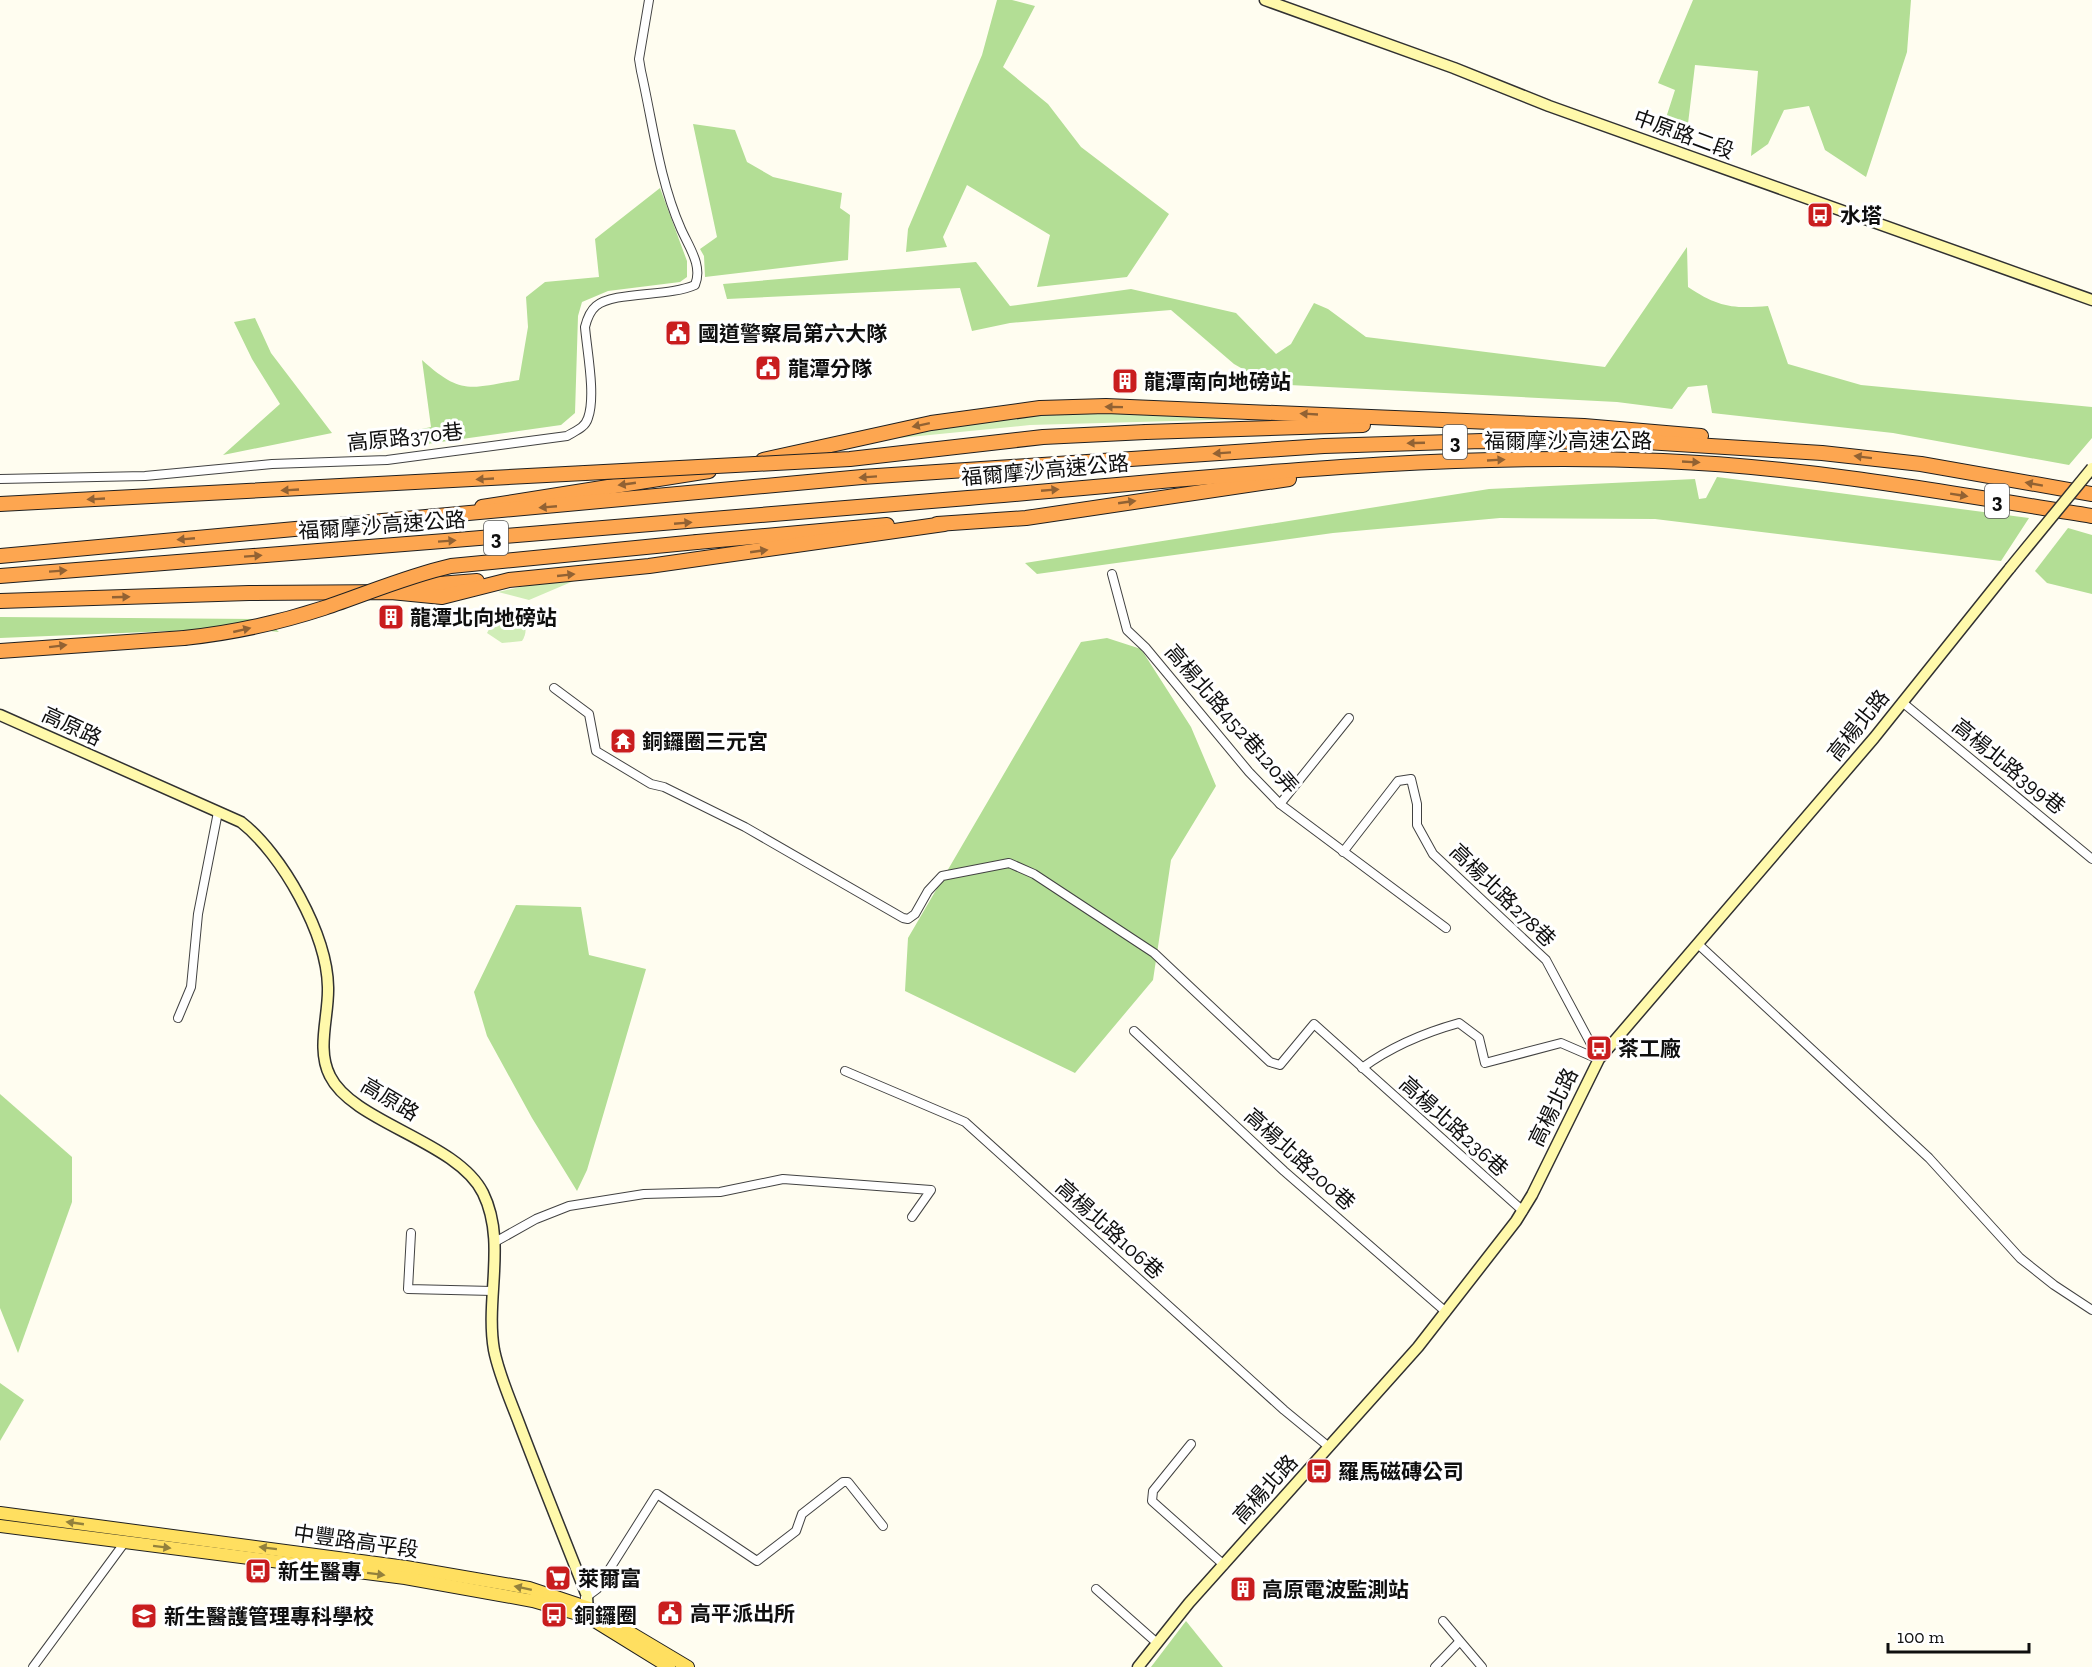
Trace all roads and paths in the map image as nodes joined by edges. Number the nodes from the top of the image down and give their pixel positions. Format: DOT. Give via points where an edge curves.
graph roads {
  1 [pos="649,0"];
  2 [pos="1265,0"];
  3 [pos="2092,300"];
  4 [pos="1431,421"];
  5 [pos="1822,453"];
  6 [pos="1368,466"];
  7 [pos="2092,468"];
  8 [pos="0,479"];
  9 [pos="2092,494"];
  10 [pos="0,504"];
  11 [pos="2092,516"];
  12 [pos="446,517"];
  13 [pos="944,524"];
  14 [pos="0,556"];
  15 [pos="1112,574"];
  16 [pos="0,576"];
  17 [pos="0,601"];
  18 [pos="36,649"];
  19 [pos="0,651"];
  20 [pos="0,660"];
  21 [pos="554,688"];
  22 [pos="1902,702"];
  23 [pos="0,715"];
  24 [pos="1349,718"];
  25 [pos="1280,804"];
  26 [pos="218,812"];
  27 [pos="1343,852"];
  28 [pos="2092,859"];
  29 [pos="1446,928"];
  30 [pos="1698,944"];
  31 [pos="178,1018"];
  32 [pos="1134,1031"];
  33 [pos="1599,1059"];
  34 [pos="1362,1068"];
  35 [pos="846,1071"];
  36 [pos="1523,1210"];
  37 [pos="912,1217"];
  38 [pos="411,1233"];
  39 [pos="495,1242"];
  40 [pos="493,1291"];
  41 [pos="2092,1310"];
  42 [pos="1446,1312"];
  43 [pos="1191,1444"];
  44 [pos="1329,1447"];
  45 [pos="0,1513"];
  46 [pos="38,1518"];
  47 [pos="0,1526"];
  48 [pos="883,1526"];
  49 [pos="36,1531"];
  50 [pos="126,1542"];
  51 [pos="1224,1564"];
  52 [pos="1096,1589"];
  53 [pos="588,1607"];
  54 [pos="1443,1621"];
  55 [pos="1459,1642"];
  56 [pos="1157,1643"];
  57 [pos="33,1667"];
  58 [pos="669,1667"];
  59 [pos="688,1667"];
  60 [pos="1138,1667"];
  61 [pos="1435,1667"];
  62 [pos="1482,1667"];
  1 -- 8 [label="street, 高原路370巷" via="640,65 662,174 699,276 695,285 677,292 608,300 596,306 585,327 590,403 588,419 581,429 567,436 387,460 272,464 145,476"];
  2 -- 3 [label="street, 中原路二段"];
  4 -- 5 [label="highway" via="1653,431"];
  4 -- 10 [label="highway, one-way, bridge" via="1043,437 850,459"];
  4 -- 12 [label="highway, one-way" via="1236,410 1041,408 931,423 720,469 499,502"];
  9 -- 5 [label="highway, 福爾摩沙高速公路 / 3, one-way" via="1921,464"];
  5 -- 12 [label="highway, 福爾摩沙高速公路 / 3, one-way" via="1549,440 1324,446 862,477"];
  6 -- 11 [label="highway, 福爾摩沙高速公路 / 3, one-way" via="1519,459 1755,466"];
  13 -- 6 [label="highway, one-way" via="1026,518"];
  16 -- 6 [label="highway, 福爾摩沙高速公路 / 3, one-way"];
  7 -- 22 [label="street, 高楊北路, bridge"];
  12 -- 14 [label="highway, 福爾摩沙高速公路 / 3, one-way"];
  17 -- 13 [label="highway, one-way" via="249,593 391,592 442,597 509,580 649,566"];
  18 -- 13 [label="highway, one-way, bridge" via="234,632 451,566 874,525"];
  15 -- 25 [label="street, 高楊北路452巷120弄" via="1127,630"];
  18 -- 19 [label="highway"];
  18 -- 20 [label="highway"];
  21 -- 34 [label="street, 高楊北路236巷" via="589,714 596,751 651,784 746,827 903,918 915,914 942,876 1009,863 1034,874 1154,953 1270,1062 1280,1065 1314,1024"];
  22 -- 28 [label="street, 高楊北路399巷"];
  22 -- 30 [label="street, 高楊北路"];
  23 -- 26 [label="street, 高原路"];
  24 -- 25 [label="street"];
  25 -- 27 [label="street, 高楊北路452巷120弄"];
  26 -- 31 [label="street" via="198,914 191,987"];
  26 -- 39 [label="street, 高原路" via="241,822 265,843 282,865 317,938 328,984 323,1054 337,1089 469,1173 491,1212"];
  27 -- 29 [label="street, 高楊北路452巷120弄"];
  27 -- 33 [label="street, 高楊北路278巷" via="1398,781 1411,779 1417,825 1433,854 1546,960"];
  30 -- 33 [label="street, 高楊北路"];
  30 -- 41 [label="street" via="1929,1158 2020,1258"];
  32 -- 42 [label="street, 高楊北路200巷" via="1284,1171"];
  33 -- 34 [label="street" via="1561,1043 1485,1063 1479,1038 1459,1023 1390,1047"];
  33 -- 36 [label="street, 高楊北路"];
  34 -- 36 [label="street, 高楊北路236巷"];
  35 -- 44 [label="street, 高楊北路106巷" via="965,1122"];
  36 -- 42 [label="street, 高楊北路"];
  37 -- 39 [label="street" via="931,1190 783,1179 720,1192 644,1194 569,1206"];
  38 -- 40 [label="street" via="408,1289"];
  39 -- 40 [label="street, 高原路"];
  40 -- 53 [label="street, 高原路" via="493,1337 500,1371"];
  42 -- 44 [label="street, 高楊北路"];
  43 -- 51 [label="street" via="1153,1491 1152,1501"];
  44 -- 51 [label="street, 高楊北路"];
  45 -- 46 [label="main road, 中豐路高平段"];
  46 -- 49 [label="main road"];
  53 -- 46 [label="main road, 中豐路高平段, one-way" via="529,1588 406,1566"];
  47 -- 49 [label="main road, 中豐路高平段"];
  48 -- 53 [label="street" via="848,1482 843,1482 802,1514 796,1531 757,1561 657,1494"];
  49 -- 50 [label="main road, 中豐路高平段"];
  50 -- 53 [label="main road, 中豐路高平段, one-way" via="405,1578"];
  50 -- 57 [label="street"];
  51 -- 56 [label="street, 高楊北路"];
  52 -- 56 [label="street"];
  53 -- 58 [label="main road, 中豐路高平段"];
  53 -- 59 [label="main road, 中豐路高平段"];
  54 -- 55 [label="street"];
  55 -- 61 [label="street"];
  55 -- 62 [label="street"];
  56 -- 60 [label="street, 高楊北路"];
}
